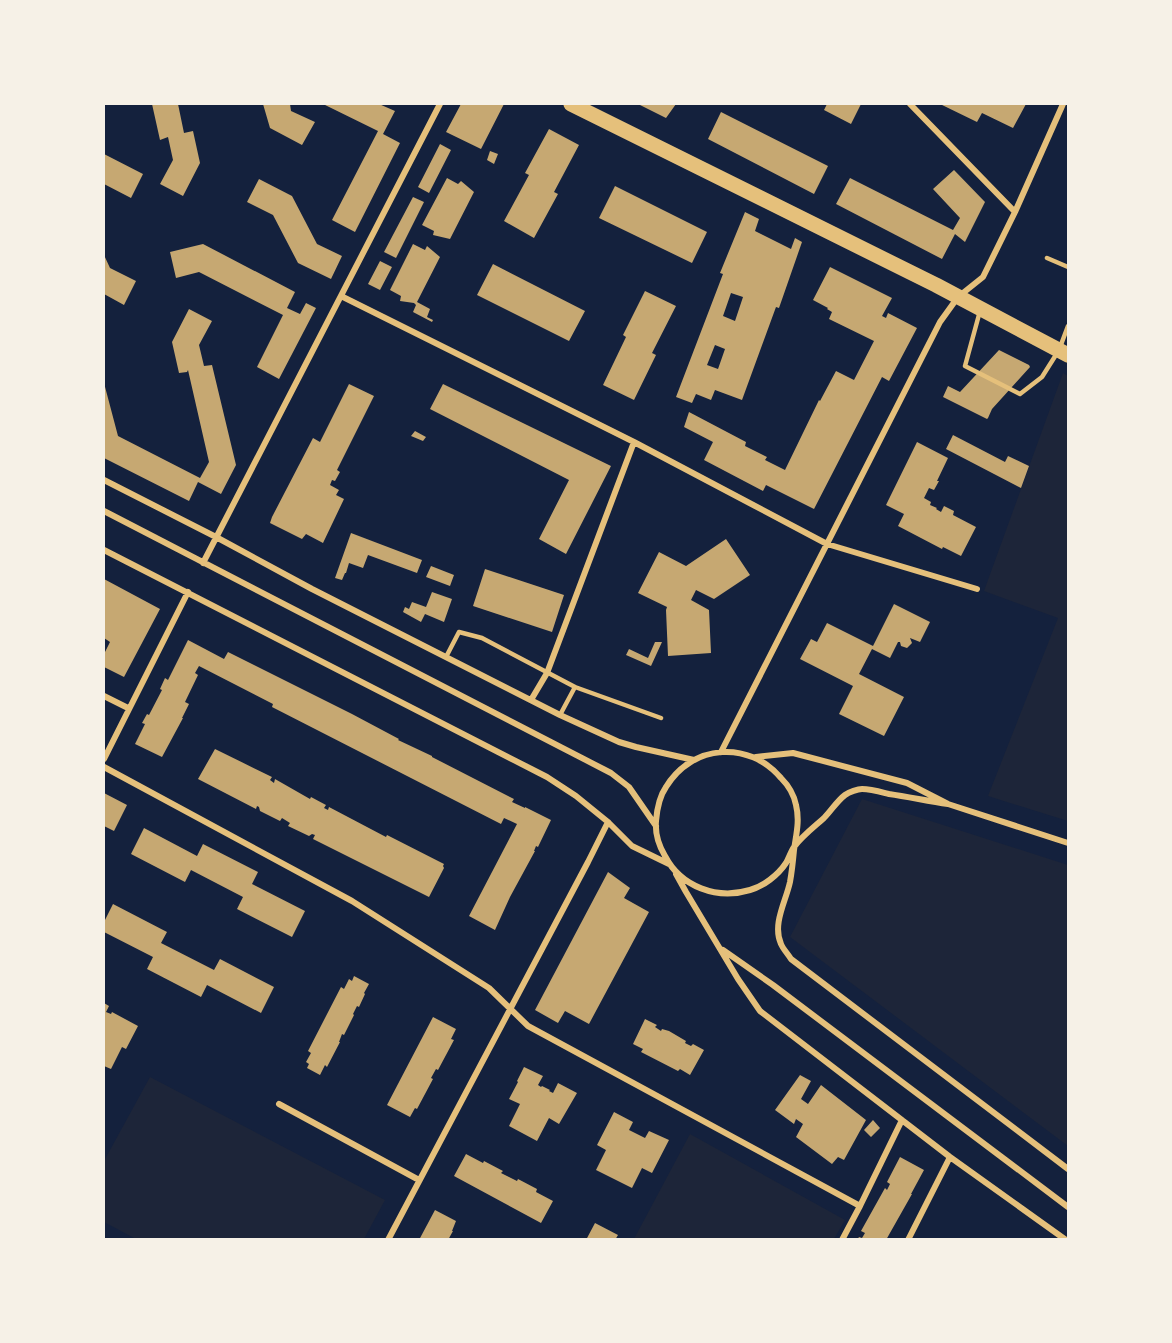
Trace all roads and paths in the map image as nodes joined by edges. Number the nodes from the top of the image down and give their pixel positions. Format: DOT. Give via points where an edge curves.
graph roads {
  1 [pos="440,104"];
  2 [pos="571,104"];
  3 [pos="910,104"];
  4 [pos="1063,104"];
  5 [pos="1014,212"];
  6 [pos="1047,258"];
  7 [pos="1068,267"];
  8 [pos="341,296"];
  9 [pos="958,297"];
  10 [pos="980,309"];
  11 [pos="1068,326"];
  12 [pos="1064,353"];
  13 [pos="634,442"];
  14 [pos="104,480"];
  15 [pos="104,511"];
  16 [pos="216,537"];
  17 [pos="827,544"];
  18 [pos="104,550"];
  19 [pos="203,563"];
  20 [pos="977,589"];
  21 [pos="188,592"];
  22 [pos="446,657"];
  23 [pos="548,673"];
  24 [pos="575,687"];
  25 [pos="104,696"];
  26 [pos="531,700"];
  27 [pos="128,708"];
  28 [pos="560,715"];
  29 [pos="661,718"];
  30 [pos="721,752"];
  31 [pos="756,758"];
  32 [pos="104,759"];
  33 [pos="694,760"];
  34 [pos="104,767"];
  35 [pos="948,804"];
  36 [pos="608,822"];
  37 [pos="656,826"];
  38 [pos="1068,843"];
  39 [pos="795,846"];
  40 [pos="669,864"];
  41 [pos="675,871"];
  42 [pos="720,948"];
  43 [pos="509,1008"];
  44 [pos="279,1104"];
  45 [pos="902,1120"];
  46 [pos="950,1157"];
  47 [pos="1068,1169"];
  48 [pos="419,1180"];
  49 [pos="860,1206"];
  50 [pos="1068,1207"];
  51 [pos="388,1239"];
  52 [pos="842,1239"];
  53 [pos="908,1239"];
  54 [pos="1066,1239"];
  1 -- 8 [label="street"];
  2 -- 9 [label="main road"];
  3 -- 5 [label="street"];
  4 -- 5 [label="street"];
  5 -- 9 [label="street" via="983,277"];
  6 -- 7 [label="lane"];
  8 -- 13 [label="street"];
  8 -- 16 [label="street"];
  9 -- 10 [label="main road"];
  9 -- 17 [label="street" via="940,322"];
  10 -- 12 [label="main road"];
  10 -- 12 [label="lane" via="965,366 1020,394"];
  11 -- 12 [label="lane"];
  13 -- 17 [label="street"];
  13 -- 23 [label="street"];
  14 -- 16 [label="street"];
  15 -- 19 [label="street"];
  16 -- 19 [label="street"];
  16 -- 22 [label="street"];
  17 -- 20 [label="street"];
  17 -- 30 [label="street"];
  18 -- 21 [label="street"];
  19 -- 37 [label="street" via="611,773 629,787"];
  21 -- 27 [label="street"];
  21 -- 36 [label="street" via="547,777"];
  22 -- 23 [label="lane" via="459,632 482,638"];
  22 -- 26 [label="street"];
  23 -- 24 [label="lane"];
  23 -- 26 [label="street"];
  24 -- 28 [label="lane"];
  24 -- 29 [label="lane"];
  25 -- 27 [label="street"];
  26 -- 28 [label="street"];
  27 -- 32 [label="street"];
  28 -- 33 [label="street" via="619,742"];
  30 -- 31 [label="street"];
  30 -- 33 [label="street"];
  31 -- 35 [label="street" via="793,753 907,783"];
  31 -- 39 [label="street" via="788,784 796,804"];
  33 -- 37 [label="street" via="677,772 665,788"];
  34 -- 43 [label="street" via="352,901 489,988"];
  35 -- 38 [label="street"];
  35 -- 39 [label="street" via="861,789 846,795"];
  36 -- 40 [label="street" via="632,846"];
  36 -- 43 [label="street"];
  37 -- 40 [label="street"];
  39 -- 41 [label="street" via="770,879 731,894 710,892"];
  39 -- 47 [label="street" via="779,926 780,943 791,959"];
  40 -- 41 [label="street"];
  41 -- 42 [label="street"];
  42 -- 45 [label="street" via="760,1011"];
  42 -- 50 [label="street"];
  43 -- 48 [label="street"];
  43 -- 49 [label="street" via="528,1026"];
  44 -- 48 [label="street"];
  45 -- 46 [label="street"];
  45 -- 49 [label="street"];
  46 -- 53 [label="street"];
  46 -- 54 [label="street"];
  48 -- 51 [label="street"];
  49 -- 52 [label="street"];
}
